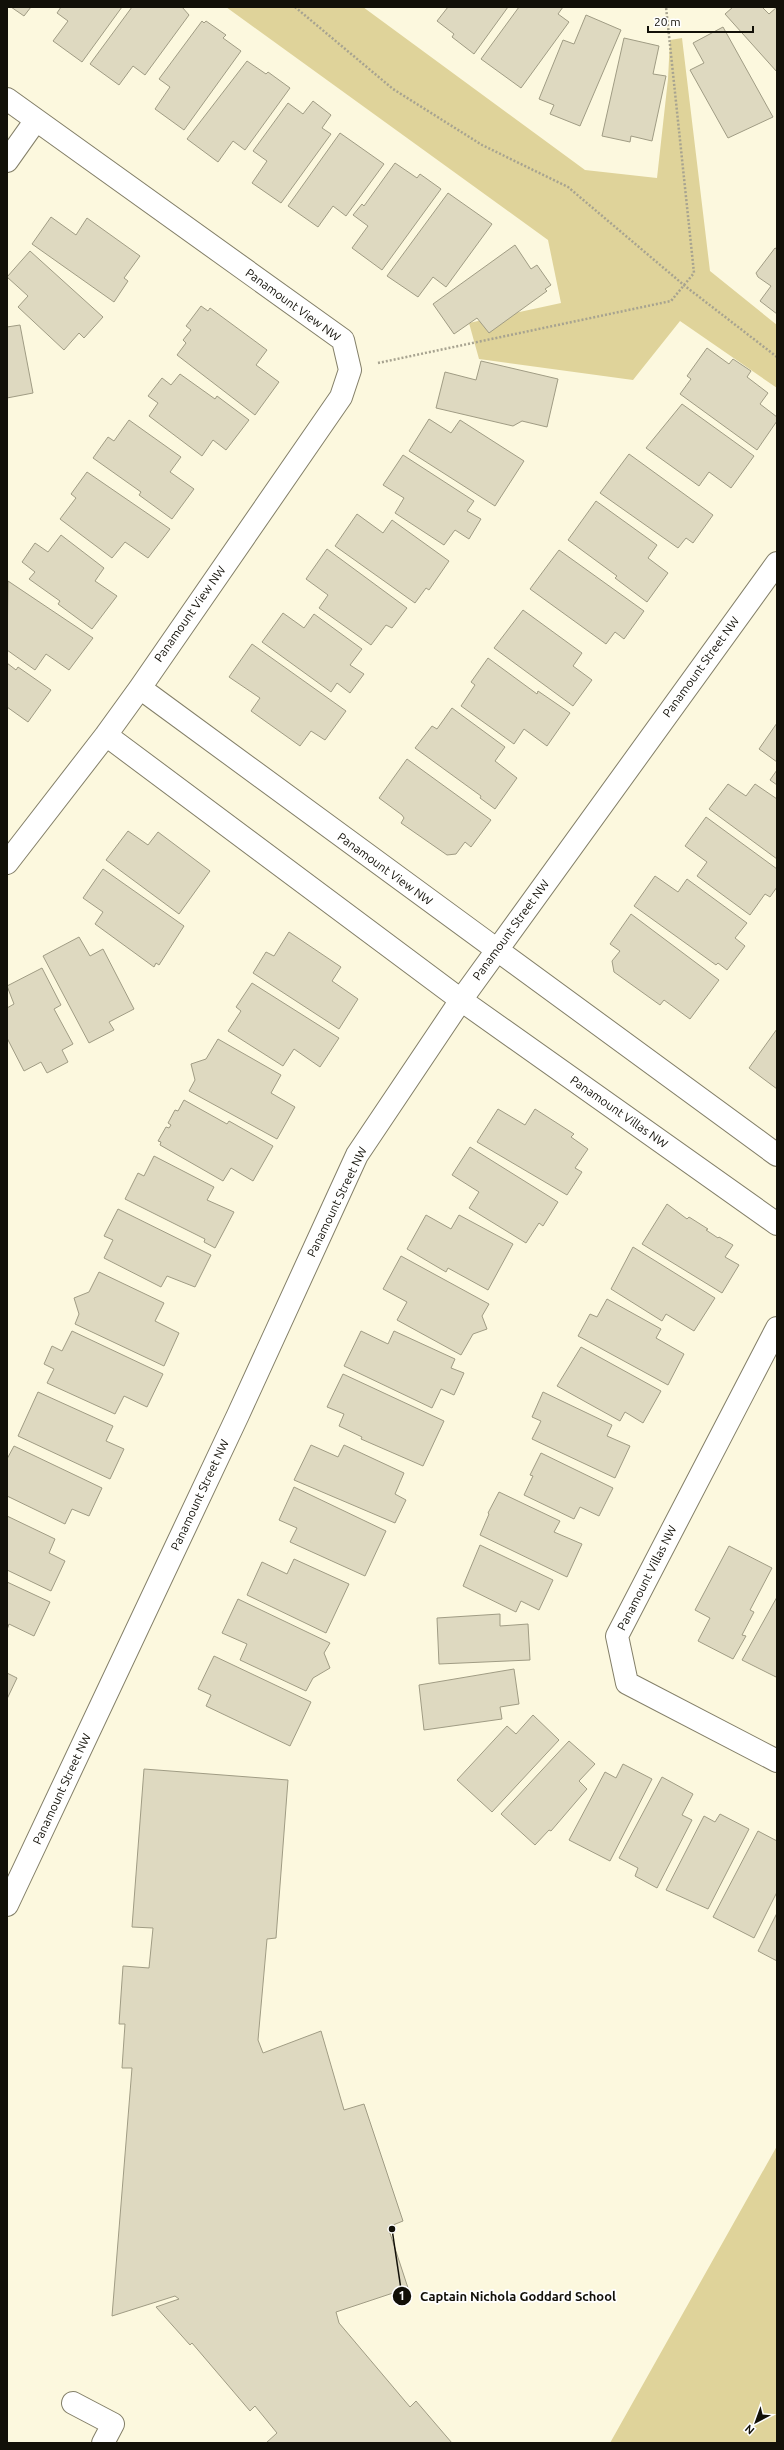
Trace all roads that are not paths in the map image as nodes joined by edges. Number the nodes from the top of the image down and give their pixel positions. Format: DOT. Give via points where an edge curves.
graph roads {
  1 [pos="7,99"];
  2 [pos="36,120"];
  3 [pos="7,161"];
  4 [pos="777,563"];
  5 [pos="140,688"];
  6 [pos="106,735"];
  7 [pos="7,863"];
  8 [pos="496,950"];
  9 [pos="461,1000"];
  10 [pos="777,1155"];
  11 [pos="777,1224"];
  12 [pos="777,1328"];
  13 [pos="777,1761"];
  14 [pos="7,1905"];
  15 [pos="74,2403"];
  16 [pos="103,2443"];
  1 -- 2 [label="street, Panamount View NW"];
  2 -- 3 [label="street"];
  2 -- 5 [label="street, Panamount View NW" via="343,340 350,370 341,397"];
  4 -- 8 [label="street, Panamount Street NW"];
  5 -- 6 [label="street, Panamount View NW"];
  5 -- 8 [label="street, Panamount View NW"];
  6 -- 7 [label="street, Panamount View NW"];
  6 -- 9 [label="street"];
  8 -- 9 [label="street, Panamount Street NW"];
  8 -- 10 [label="street"];
  9 -- 11 [label="street, Panamount Villas NW"];
  9 -- 14 [label="street, Panamount Street NW" via="357,1155 238,1415"];
  12 -- 13 [label="street, Panamount Villas NW" via="617,1636 627,1683"];
  15 -- 16 [label="street" via="113,2424"];
}
